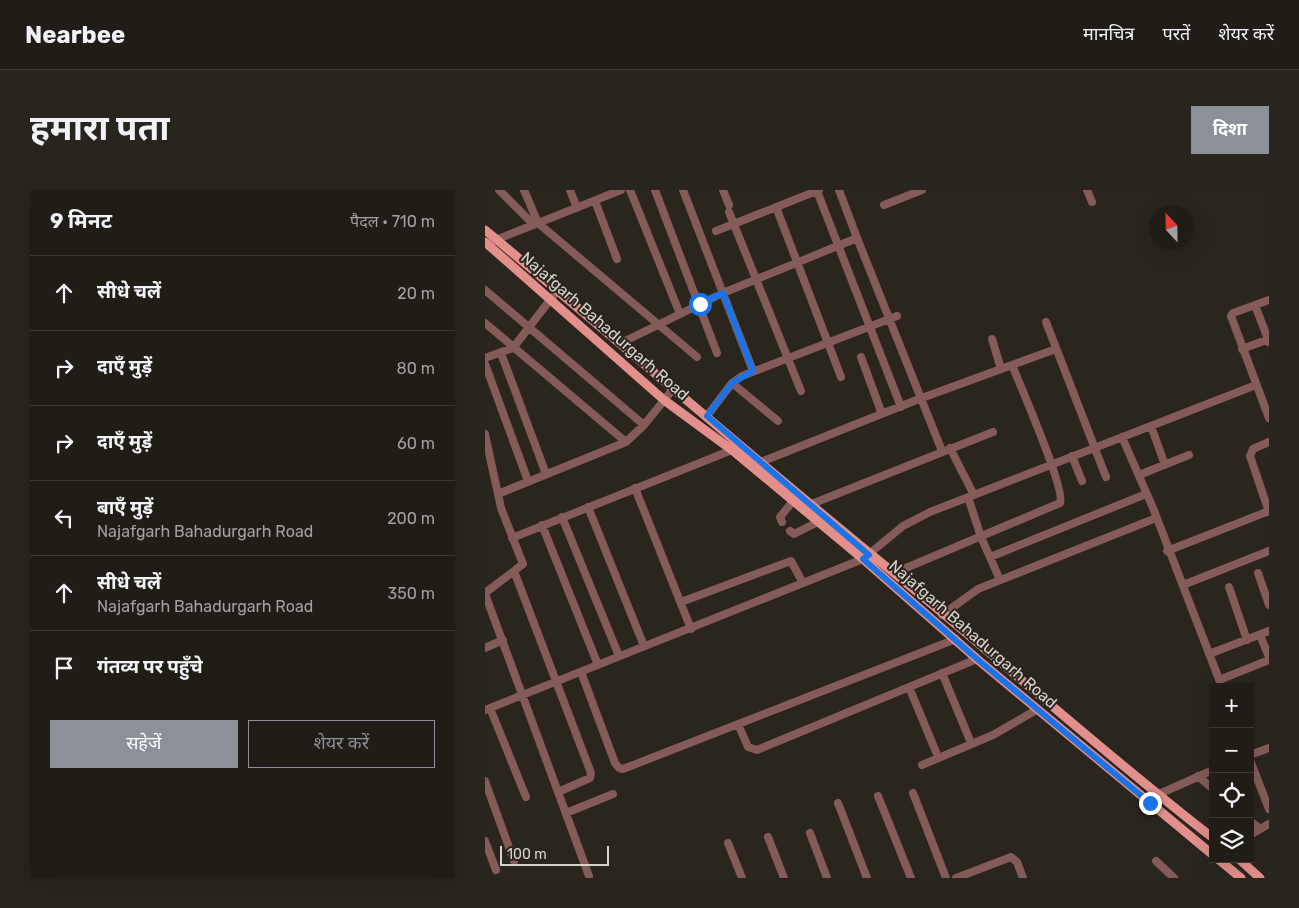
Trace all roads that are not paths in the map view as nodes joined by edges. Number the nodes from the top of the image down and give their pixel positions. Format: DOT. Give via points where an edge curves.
graph roads {
  1 [pos="499,190"];
  2 [pos="524,190"];
  3 [pos="570,190"];
  4 [pos="597,190"];
  5 [pos="621,190"];
  6 [pos="630,190"];
  7 [pos="655,190"];
  8 [pos="683,190"];
  9 [pos="723,190"];
  10 [pos="818,190"];
  11 [pos="839,190"];
  12 [pos="922,190"];
  13 [pos="1087,190"];
  14 [pos="597,200"];
  15 [pos="1092,202"];
  16 [pos="884,205"];
  17 [pos="776,207"];
  18 [pos="577,208"];
  19 [pos="536,224"];
  20 [pos="733,224"];
  21 [pos="485,230"];
  22 [pos="716,231"];
  23 [pos="857,238"];
  24 [pos="497,240"];
  25 [pos="486,243"];
  26 [pos="837,246"];
  27 [pos="617,259"];
  28 [pos="797,262"];
  29 [pos="756,280"];
  30 [pos="485,290"];
  31 [pos="557,291"];
  32 [pos="723,293"];
  33 [pos="551,298"];
  34 [pos="1269,300"];
  35 [pos="700,304"];
  36 [pos="1255,305"];
  37 [pos="679,314"];
  38 [pos="897,316"];
  39 [pos="889,319"];
  40 [pos="1046,322"];
  41 [pos="485,323"];
  42 [pos="658,325"];
  43 [pos="529,326"];
  44 [pos="869,327"];
  45 [pos="992,339"];
  46 [pos="1269,340"];
  47 [pos="827,342"];
  48 [pos="621,343"];
  49 [pos="513,348"];
  50 [pos="1056,349"];
  51 [pos="1242,349"];
  52 [pos="501,353"];
  53 [pos="717,353"];
  54 [pos="697,357"];
  55 [pos="861,357"];
  56 [pos="485,358"];
  57 [pos="787,358"];
  58 [pos="485,364"];
  59 [pos="1012,365"];
  60 [pos="1001,369"];
  61 [pos="753,371"];
  62 [pos="841,377"];
  63 [pos="732,383"];
  64 [pos="1256,385"];
  65 [pos="674,388"];
  66 [pos="801,391"];
  67 [pos="919,399"];
  68 [pos="664,400"];
  69 [pos="901,406"];
  70 [pos="882,414"];
  71 [pos="1268,414"];
  72 [pos="707,416"];
  73 [pos="778,421"];
  74 [pos="644,425"];
  75 [pos="1151,426"];
  76 [pos="993,432"];
  77 [pos="485,434"];
  78 [pos="1122,437"];
  79 [pos="626,442"];
  80 [pos="1269,442"];
  81 [pos="950,448"];
  82 [pos="1094,448"];
  83 [pos="732,450"];
  84 [pos="942,452"];
  85 [pos="1189,455"];
  86 [pos="1072,456"];
  87 [pos="761,462"];
  88 [pos="1051,464"];
  89 [pos="1165,464"];
  90 [pos="546,474"];
  91 [pos="1139,475"];
  92 [pos="1106,477"];
  93 [pos="528,481"];
  94 [pos="1082,481"];
  95 [pos="635,488"];
  96 [pos="498,494"];
  97 [pos="1147,494"];
  98 [pos="971,496"];
  99 [pos="793,500"];
  100 [pos="809,505"];
  101 [pos="588,507"];
  102 [pos="1269,511"];
  103 [pos="562,517"];
  104 [pos="1156,518"];
  105 [pos="782,522"];
  106 [pos="818,522"];
  107 [pos="542,525"];
  108 [pos="790,531"];
  109 [pos="981,537"];
  110 [pos="512,538"];
  111 [pos="1167,551"];
  112 [pos="1269,551"];
  113 [pos="866,557"];
  114 [pos="990,557"];
  115 [pos="514,571"];
  116 [pos="894,573"];
  117 [pos="1258,573"];
  118 [pos="1000,580"];
  119 [pos="803,583"];
  120 [pos="1183,585"];
  121 [pos="1229,587"];
  122 [pos="485,594"];
  123 [pos="681,602"];
  124 [pos="1269,605"];
  125 [pos="942,615"];
  126 [pos="691,629"];
  127 [pos="1269,631"];
  128 [pos="1260,635"];
  129 [pos="956,639"];
  130 [pos="503,640"];
  131 [pos="1247,640"];
  132 [pos="644,646"];
  133 [pos="485,648"];
  134 [pos="1209,654"];
  135 [pos="619,656"];
  136 [pos="977,659"];
  137 [pos="1269,659"];
  138 [pos="598,665"];
  139 [pos="581,672"];
  140 [pos="942,673"];
  141 [pos="1021,681"];
  142 [pos="556,682"];
  143 [pos="1220,683"];
  144 [pos="909,687"];
  145 [pos="1013,689"];
  146 [pos="524,695"];
  147 [pos="487,709"];
  148 [pos="1038,709"];
  149 [pos="738,724"];
  150 [pos="969,738"];
  151 [pos="1269,748"];
  152 [pos="936,752"];
  153 [pos="1254,754"];
  154 [pos="921,765"];
  155 [pos="1254,770"];
  156 [pos="1209,772"];
  157 [pos="1198,776"];
  158 [pos="485,781"];
  159 [pos="1209,786"];
  160 [pos="558,792"];
  161 [pos="913,793"];
  162 [pos="613,794"];
  163 [pos="1157,795"];
  164 [pos="878,796"];
  165 [pos="526,798"];
  166 [pos="838,803"];
  167 [pos="1150,803"];
  168 [pos="1269,809"];
  169 [pos="566,813"];
  170 [pos="1254,824"];
  171 [pos="1269,824"];
  172 [pos="1259,828"];
  173 [pos="1254,832"];
  174 [pos="811,833"];
  175 [pos="1209,835"];
  176 [pos="769,837"];
  177 [pos="485,841"];
  178 [pos="729,843"];
  179 [pos="1209,852"];
  180 [pos="1156,860"];
  181 [pos="514,861"];
  182 [pos="1223,863"];
  183 [pos="1243,863"];
  184 [pos="496,870"];
  185 [pos="589,876"];
  186 [pos="742,878"];
  187 [pos="785,878"];
  188 [pos="827,878"];
  189 [pos="867,878"];
  190 [pos="911,878"];
  191 [pos="946,878"];
  192 [pos="956,878"];
  193 [pos="1023,878"];
  194 [pos="1174,878"];
  195 [pos="1241,878"];
  196 [pos="1260,878"];
  1 -- 19 [label="street"];
  2 -- 19 [label="street"];
  3 -- 18 [label="street"];
  4 -- 14 [label="street"];
  5 -- 14 [label="street"];
  6 -- 37 [label="street"];
  7 -- 35 [label="street"];
  8 -- 32 [label="street"];
  9 -- 20 [label="street"];
  10 -- 17 [label="street"];
  10 -- 26 [label="street"];
  11 -- 23 [label="street"];
  12 -- 16 [label="street"];
  13 -- 15 [label="street"];
  14 -- 18 [label="street"];
  14 -- 27 [label="street"];
  17 -- 20 [label="street"];
  17 -- 28 [label="street"];
  18 -- 19 [label="street"];
  19 -- 24 [label="street"];
  19 -- 42 [label="street"];
  20 -- 22 [label="street"];
  20 -- 29 [label="street"];
  21 -- 24 [label="main road, Najafgarh Bahadurgarh Road"];
  23 -- 26 [label="street"];
  23 -- 39 [label="street"];
  24 -- 25 [label="street"];
  24 -- 31 [label="main road, Najafgarh Bahadurgarh Road"];
  25 -- 33 [label="main road, Najafgarh Bahadurgarh Road"];
  26 -- 28 [label="street"];
  26 -- 44 [label="street"];
  28 -- 29 [label="street"];
  28 -- 47 [label="street"];
  29 -- 32 [label="street"];
  29 -- 57 [label="street"];
  30 -- 43 [label="street"];
  31 -- 33 [label="street"];
  31 -- 48 [label="main road, Najafgarh Bahadurgarh Road"];
  32 -- 35 [label="street"];
  32 -- 61 [label="street"];
  33 -- 43 [label="street"];
  33 -- 68 [label="main road, Najafgarh Bahadurgarh Road"];
  34 -- 36 [label="street"];
  35 -- 37 [label="street"];
  35 -- 53 [label="street"];
  36 -- 46 [label="street"];
  36 -- 51 [label="street" via="1231,315"];
  37 -- 42 [label="street"];
  38 -- 39 [label="street"];
  39 -- 44 [label="street"];
  39 -- 67 [label="street"];
  40 -- 50 [label="street"];
  41 -- 49 [label="street"];
  42 -- 48 [label="street"];
  42 -- 54 [label="street"];
  43 -- 49 [label="street"];
  43 -- 74 [label="street"];
  44 -- 47 [label="street"];
  44 -- 69 [label="street"];
  45 -- 60 [label="street"];
  46 -- 51 [label="street"];
  47 -- 57 [label="street"];
  47 -- 62 [label="street"];
  48 -- 65 [label="main road, Najafgarh Bahadurgarh Road"];
  49 -- 52 [label="street"];
  49 -- 79 [label="street"];
  50 -- 59 [label="street"];
  50 -- 82 [label="street"];
  51 -- 64 [label="street"];
  52 -- 56 [label="street"];
  52 -- 90 [label="street"];
  55 -- 70 [label="street"];
  57 -- 61 [label="street"];
  57 -- 66 [label="street"];
  58 -- 93 [label="street"];
  59 -- 60 [label="street"];
  59 -- 88 [label="street"];
  60 -- 67 [label="street"];
  61 -- 63 [label="street"];
  63 -- 72 [label="street"];
  63 -- 73 [label="street"];
  64 -- 71 [label="street"];
  64 -- 75 [label="street"];
  65 -- 68 [label="street"];
  65 -- 72 [label="main road, Najafgarh Bahadurgarh Road"];
  67 -- 69 [label="street"];
  67 -- 84 [label="street"];
  68 -- 74 [label="street"];
  68 -- 83 [label="main road, Najafgarh Bahadurgarh Road"];
  69 -- 70 [label="street"];
  70 -- 87 [label="street"];
  72 -- 87 [label="main road, Najafgarh Bahadurgarh Road"];
  74 -- 79 [label="street"];
  75 -- 78 [label="street"];
  75 -- 89 [label="street"];
  76 -- 81 [label="street"];
  77 -- 96 [label="street"];
  78 -- 82 [label="street"];
  78 -- 91 [label="street"];
  79 -- 90 [label="street"];
  80 -- 102 [label="street" via="1253,449 1250,456"];
  81 -- 84 [label="street"];
  81 -- 98 [label="street"];
  82 -- 86 [label="street"];
  82 -- 92 [label="street"];
  83 -- 95 [label="street"];
  83 -- 99 [label="main road, Najafgarh Bahadurgarh Road"];
  84 -- 100 [label="street"];
  85 -- 89 [label="street"];
  86 -- 88 [label="street"];
  86 -- 94 [label="street"];
  87 -- 100 [label="main road, Najafgarh Bahadurgarh Road"];
  88 -- 98 [label="street"];
  88 -- 109 [label="street" via="1061,494 1060,503"];
  89 -- 91 [label="street"];
  90 -- 93 [label="street"];
  91 -- 97 [label="street"];
  93 -- 96 [label="street"];
  95 -- 101 [label="street"];
  95 -- 123 [label="street"];
  96 -- 110 [label="street"];
  97 -- 104 [label="street"];
  97 -- 114 [label="street"];
  98 -- 109 [label="street"];
  98 -- 113 [label="street" via="909,522"];
  99 -- 105 [label="street" via="780,517"];
  99 -- 106 [label="main road, Najafgarh Bahadurgarh Road"];
  100 -- 113 [label="main road, Najafgarh Bahadurgarh Road"];
  101 -- 103 [label="street"];
  101 -- 132 [label="street"];
  102 -- 111 [label="street"];
  103 -- 107 [label="street"];
  103 -- 135 [label="street"];
  104 -- 111 [label="street"];
  104 -- 118 [label="street"];
  106 -- 108 [label="street" via="794,534"];
  106 -- 113 [label="main road, Najafgarh Bahadurgarh Road"];
  107 -- 110 [label="street"];
  107 -- 138 [label="street"];
  109 -- 114 [label="street"];
  109 -- 116 [label="street"];
  110 -- 115 [label="street" via="523,564"];
  111 -- 120 [label="street"];
  112 -- 120 [label="street"];
  113 -- 116 [label="main road, Najafgarh Bahadurgarh Road"];
  113 -- 119 [label="street"];
  113 -- 129 [label="main road, Najafgarh Bahadurgarh Road"];
  114 -- 118 [label="street"];
  115 -- 122 [label="street"];
  115 -- 142 [label="street"];
  116 -- 125 [label="main road, Najafgarh Bahadurgarh Road"];
  117 -- 124 [label="street"];
  118 -- 125 [label="street" via="979,589"];
  119 -- 123 [label="street" via="791,561"];
  119 -- 126 [label="street"];
  120 -- 134 [label="street"];
  121 -- 131 [label="street"];
  122 -- 130 [label="street"];
  123 -- 126 [label="street"];
  125 -- 141 [label="main road, Najafgarh Bahadurgarh Road"];
  126 -- 132 [label="street"];
  127 -- 128 [label="street"];
  128 -- 131 [label="street"];
  128 -- 137 [label="street"];
  129 -- 136 [label="main road, Najafgarh Bahadurgarh Road"];
  129 -- 149 [label="street"];
  130 -- 133 [label="street"];
  130 -- 146 [label="street"];
  131 -- 134 [label="street"];
  132 -- 135 [label="street"];
  134 -- 143 [label="street"];
  135 -- 138 [label="street"];
  136 -- 140 [label="street"];
  136 -- 145 [label="main road, Najafgarh Bahadurgarh Road"];
  137 -- 143 [label="street"];
  138 -- 139 [label="street"];
  139 -- 142 [label="street"];
  139 -- 149 [label="street" via="619,768"];
  140 -- 144 [label="street"];
  140 -- 150 [label="street"];
  141 -- 145 [label="main road"];
  141 -- 163 [label="main road, Najafgarh Bahadurgarh Road"];
  142 -- 146 [label="street"];
  142 -- 160 [label="street" via="591,773 590,778"];
  144 -- 149 [label="street" via="757,750 748,747"];
  144 -- 152 [label="street"];
  145 -- 148 [label="main road, Najafgarh Bahadurgarh Road"];
  146 -- 147 [label="street"];
  146 -- 160 [label="street"];
  147 -- 165 [label="street"];
  148 -- 154 [label="street" via="993,735"];
  148 -- 167 [label="main road, Najafgarh Bahadurgarh Road"];
  151 -- 153 [label="street"];
  155 -- 168 [label="street"];
  156 -- 157 [label="street"];
  157 -- 159 [label="street"];
  157 -- 163 [label="street"];
  158 -- 181 [label="street"];
  160 -- 169 [label="street"];
  161 -- 191 [label="street"];
  162 -- 169 [label="street"];
  163 -- 167 [label="street"];
  163 -- 175 [label="main road, Najafgarh Bahadurgarh Road"];
  164 -- 190 [label="street"];
  166 -- 189 [label="street"];
  167 -- 179 [label="main road, Najafgarh Bahadurgarh Road"];
  169 -- 185 [label="street"];
  170 -- 172 [label="street"];
  171 -- 172 [label="street"];
  172 -- 173 [label="street"];
  174 -- 188 [label="street"];
  176 -- 187 [label="street"];
  177 -- 184 [label="street"];
  178 -- 186 [label="street"];
  180 -- 194 [label="street"];
  182 -- 195 [label="main road"];
  183 -- 196 [label="main road"];
  192 -- 193 [label="street" via="1011,857 1017,862"];
}
